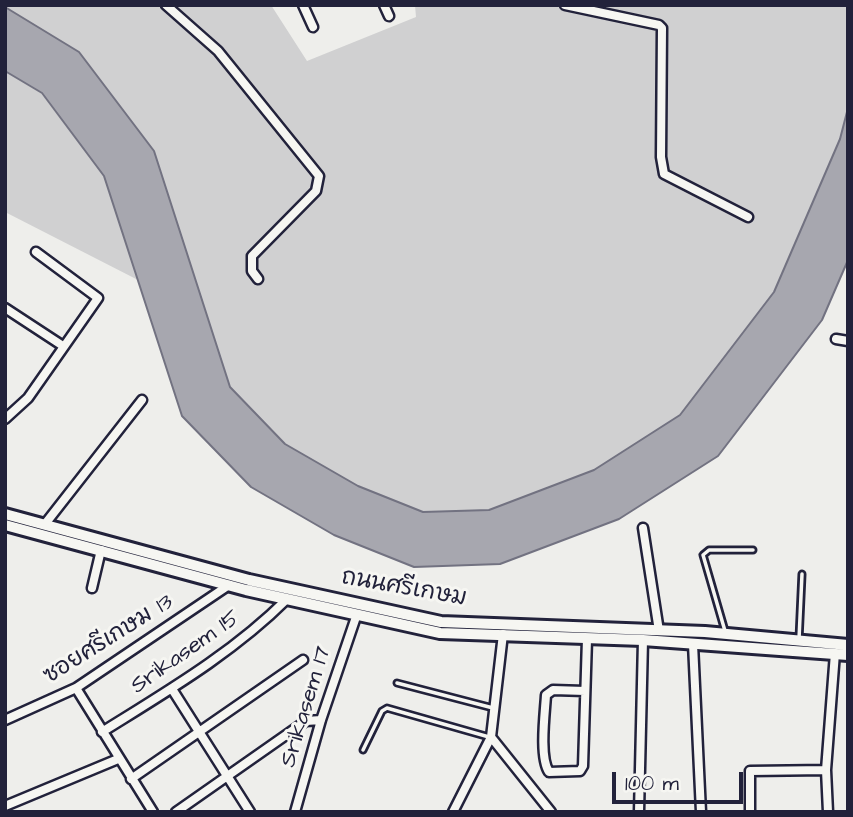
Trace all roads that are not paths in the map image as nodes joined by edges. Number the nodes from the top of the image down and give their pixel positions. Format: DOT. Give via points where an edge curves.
graph roads {
  1 [pos="166,5"];
  2 [pos="303,5"];
  3 [pos="384,5"];
  4 [pos="565,5"];
  5 [pos="389,16"];
  6 [pos="313,27"];
  7 [pos="748,217"];
  8 [pos="36,252"];
  9 [pos="258,279"];
  10 [pos="5,309"];
  11 [pos="835,339"];
  12 [pos="848,341"];
  13 [pos="63,346"];
  14 [pos="142,400"];
  15 [pos="5,419"];
  16 [pos="5,514"];
  17 [pos="45,524"];
  18 [pos="5,525"];
  19 [pos="643,528"];
  20 [pos="102,550"];
  21 [pos="753,550"];
  22 [pos="802,574"];
  23 [pos="229,585"];
  24 [pos="92,588"];
  25 [pos="287,599"];
  26 [pos="357,614"];
  27 [pos="457,628"];
  28 [pos="659,631"];
  29 [pos="503,634"];
  30 [pos="726,634"];
  31 [pos="587,639"];
  32 [pos="643,640"];
  33 [pos="799,640"];
  34 [pos="693,644"];
  35 [pos="848,645"];
  36 [pos="835,653"];
  37 [pos="848,654"];
  38 [pos="303,660"];
  39 [pos="397,683"];
  40 [pos="76,688"];
  41 [pos="172,689"];
  42 [pos="585,691"];
  43 [pos="494,708"];
  44 [pos="5,720"];
  45 [pos="321,720"];
  46 [pos="102,732"];
  47 [pos="198,732"];
  48 [pos="491,737"];
  49 [pos="363,750"];
  50 [pos="118,759"];
  51 [pos="826,770"];
  52 [pos="228,775"];
  53 [pos="131,779"];
  54 [pos="5,806"];
  55 [pos="153,812"];
  56 [pos="176,812"];
  57 [pos="250,812"];
  58 [pos="295,812"];
  59 [pos="453,812"];
  60 [pos="551,812"];
  61 [pos="639,812"];
  62 [pos="701,812"];
  63 [pos="750,812"];
  64 [pos="828,812"];
  1 -- 9 [label="street" via="218,51 319,176 316,191 252,256 252,271"];
  2 -- 6 [label="street"];
  3 -- 5 [label="street"];
  4 -- 7 [label="street" via="663,28 664,174"];
  8 -- 13 [label="street" via="98,298"];
  10 -- 13 [label="street"];
  11 -- 12 [label="street"];
  13 -- 15 [label="street" via="28,398"];
  14 -- 17 [label="street"];
  16 -- 17 [label="main road, ถนนศรีเกษม"];
  17 -- 27 [label="main road, ถนนศรีเกษม" via="249,580"];
  18 -- 20 [label="main road, ถนนศรีเกษม"];
  19 -- 28 [label="street"];
  20 -- 23 [label="main road, ถนนศรีเกษม"];
  20 -- 24 [label="street"];
  21 -- 30 [label="lane" via="703,555"];
  22 -- 33 [label="lane"];
  23 -- 25 [label="main road, ถนนศรีเกษม"];
  23 -- 40 [label="street, ซอยศรีเกษม 13"];
  25 -- 26 [label="main road, ถนนศรีเกษม"];
  25 -- 41 [label="street, Srikasem 15" via="259,627"];
  26 -- 27 [label="main road, ถนนศรีเกษม"];
  26 -- 45 [label="street, Srikasem 17"];
  27 -- 28 [label="main road, ถนนศรีเกษม"];
  27 -- 29 [label="main road, ถนนศรีเกษม"];
  28 -- 30 [label="main road, ถนนศรีเกษม"];
  29 -- 31 [label="main road, ถนนศรีเกษม"];
  29 -- 43 [label="street"];
  30 -- 33 [label="main road, ถนนศรีเกษม"];
  31 -- 32 [label="main road, ถนนศรีเกษม"];
  31 -- 42 [label="street"];
  32 -- 34 [label="main road, ถนนศรีเกษม"];
  32 -- 61 [label="street"];
  33 -- 35 [label="main road, ถนนศรีเกษม"];
  34 -- 36 [label="main road, ถนนศรีเกษม"];
  34 -- 62 [label="street"];
  36 -- 37 [label="main road, ถนนศรีเกษม"];
  36 -- 51 [label="street"];
  38 -- 47 [label="street"];
  39 -- 43 [label="lane"];
  40 -- 44 [label="street, ซอยศรีเกษม 13"];
  40 -- 46 [label="street"];
  41 -- 46 [label="street, Srikasem 15"];
  41 -- 47 [label="street"];
  42 -- 42 [label="street" via="553,690 546,695 549,772 580,771 583,766"];
  43 -- 48 [label="street"];
  45 -- 52 [label="street" via="306,721"];
  45 -- 58 [label="street, Srikasem 17"];
  46 -- 50 [label="street"];
  47 -- 52 [label="street"];
  47 -- 53 [label="street"];
  48 -- 49 [label="lane" via="387,708"];
  48 -- 59 [label="street"];
  48 -- 60 [label="street"];
  50 -- 53 [label="street"];
  50 -- 54 [label="street"];
  51 -- 63 [label="street" via="750,771"];
  51 -- 64 [label="street"];
  52 -- 56 [label="street"];
  52 -- 57 [label="street"];
  53 -- 55 [label="street"];
}
